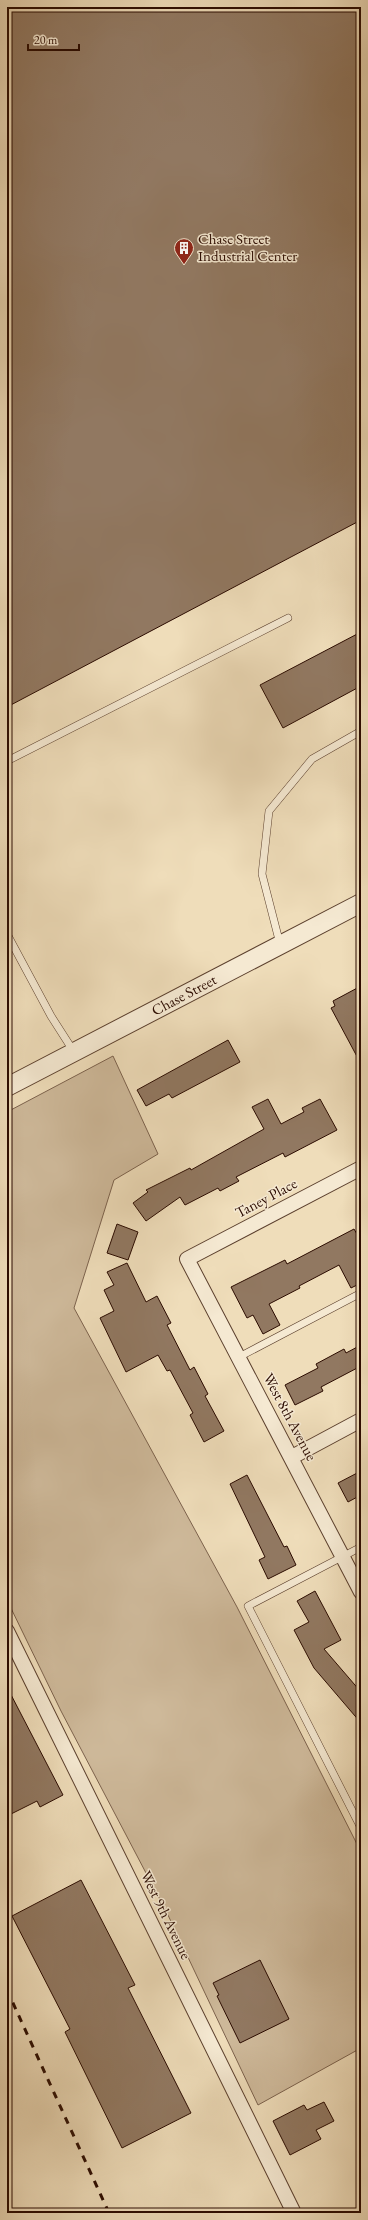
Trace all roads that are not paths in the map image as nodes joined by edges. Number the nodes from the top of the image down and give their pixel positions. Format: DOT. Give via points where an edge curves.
graph roads {
  1 [pos="288,618"];
  2 [pos="361,731"];
  3 [pos="7,761"];
  4 [pos="361,904"];
  5 [pos="7,934"];
  6 [pos="280,945"];
  7 [pos="74,1052"];
  8 [pos="7,1088"];
  9 [pos="361,1168"];
  10 [pos="187,1259"];
  11 [pos="361,1293"];
  12 [pos="239,1357"];
  13 [pos="361,1420"];
  14 [pos="292,1457"];
  15 [pos="361,1547"];
  16 [pos="342,1556"];
  17 [pos="361,1592"];
  18 [pos="7,1631"];
  19 [pos="361,1828"];
  20 [pos="294,2213"];
  1 -- 3 [label="lane"];
  2 -- 6 [label="lane" via="312,759 269,811 262,874"];
  4 -- 6 [label="street, Chase Street"];
  5 -- 7 [label="lane" via="51,1016"];
  6 -- 7 [label="street, Chase Street"];
  7 -- 8 [label="street, Chase Street"];
  9 -- 10 [label="street, Taney Place"];
  10 -- 12 [label="street, West 8th Avenue"];
  11 -- 12 [label="lane"];
  12 -- 14 [label="street, West 8th Avenue"];
  13 -- 14 [label="street"];
  14 -- 16 [label="street, West 8th Avenue"];
  15 -- 16 [label="lane"];
  16 -- 17 [label="street, West 8th Avenue"];
  16 -- 19 [label="lane" via="248,1606"];
  18 -- 20 [label="street, West 9th Avenue"];
}
